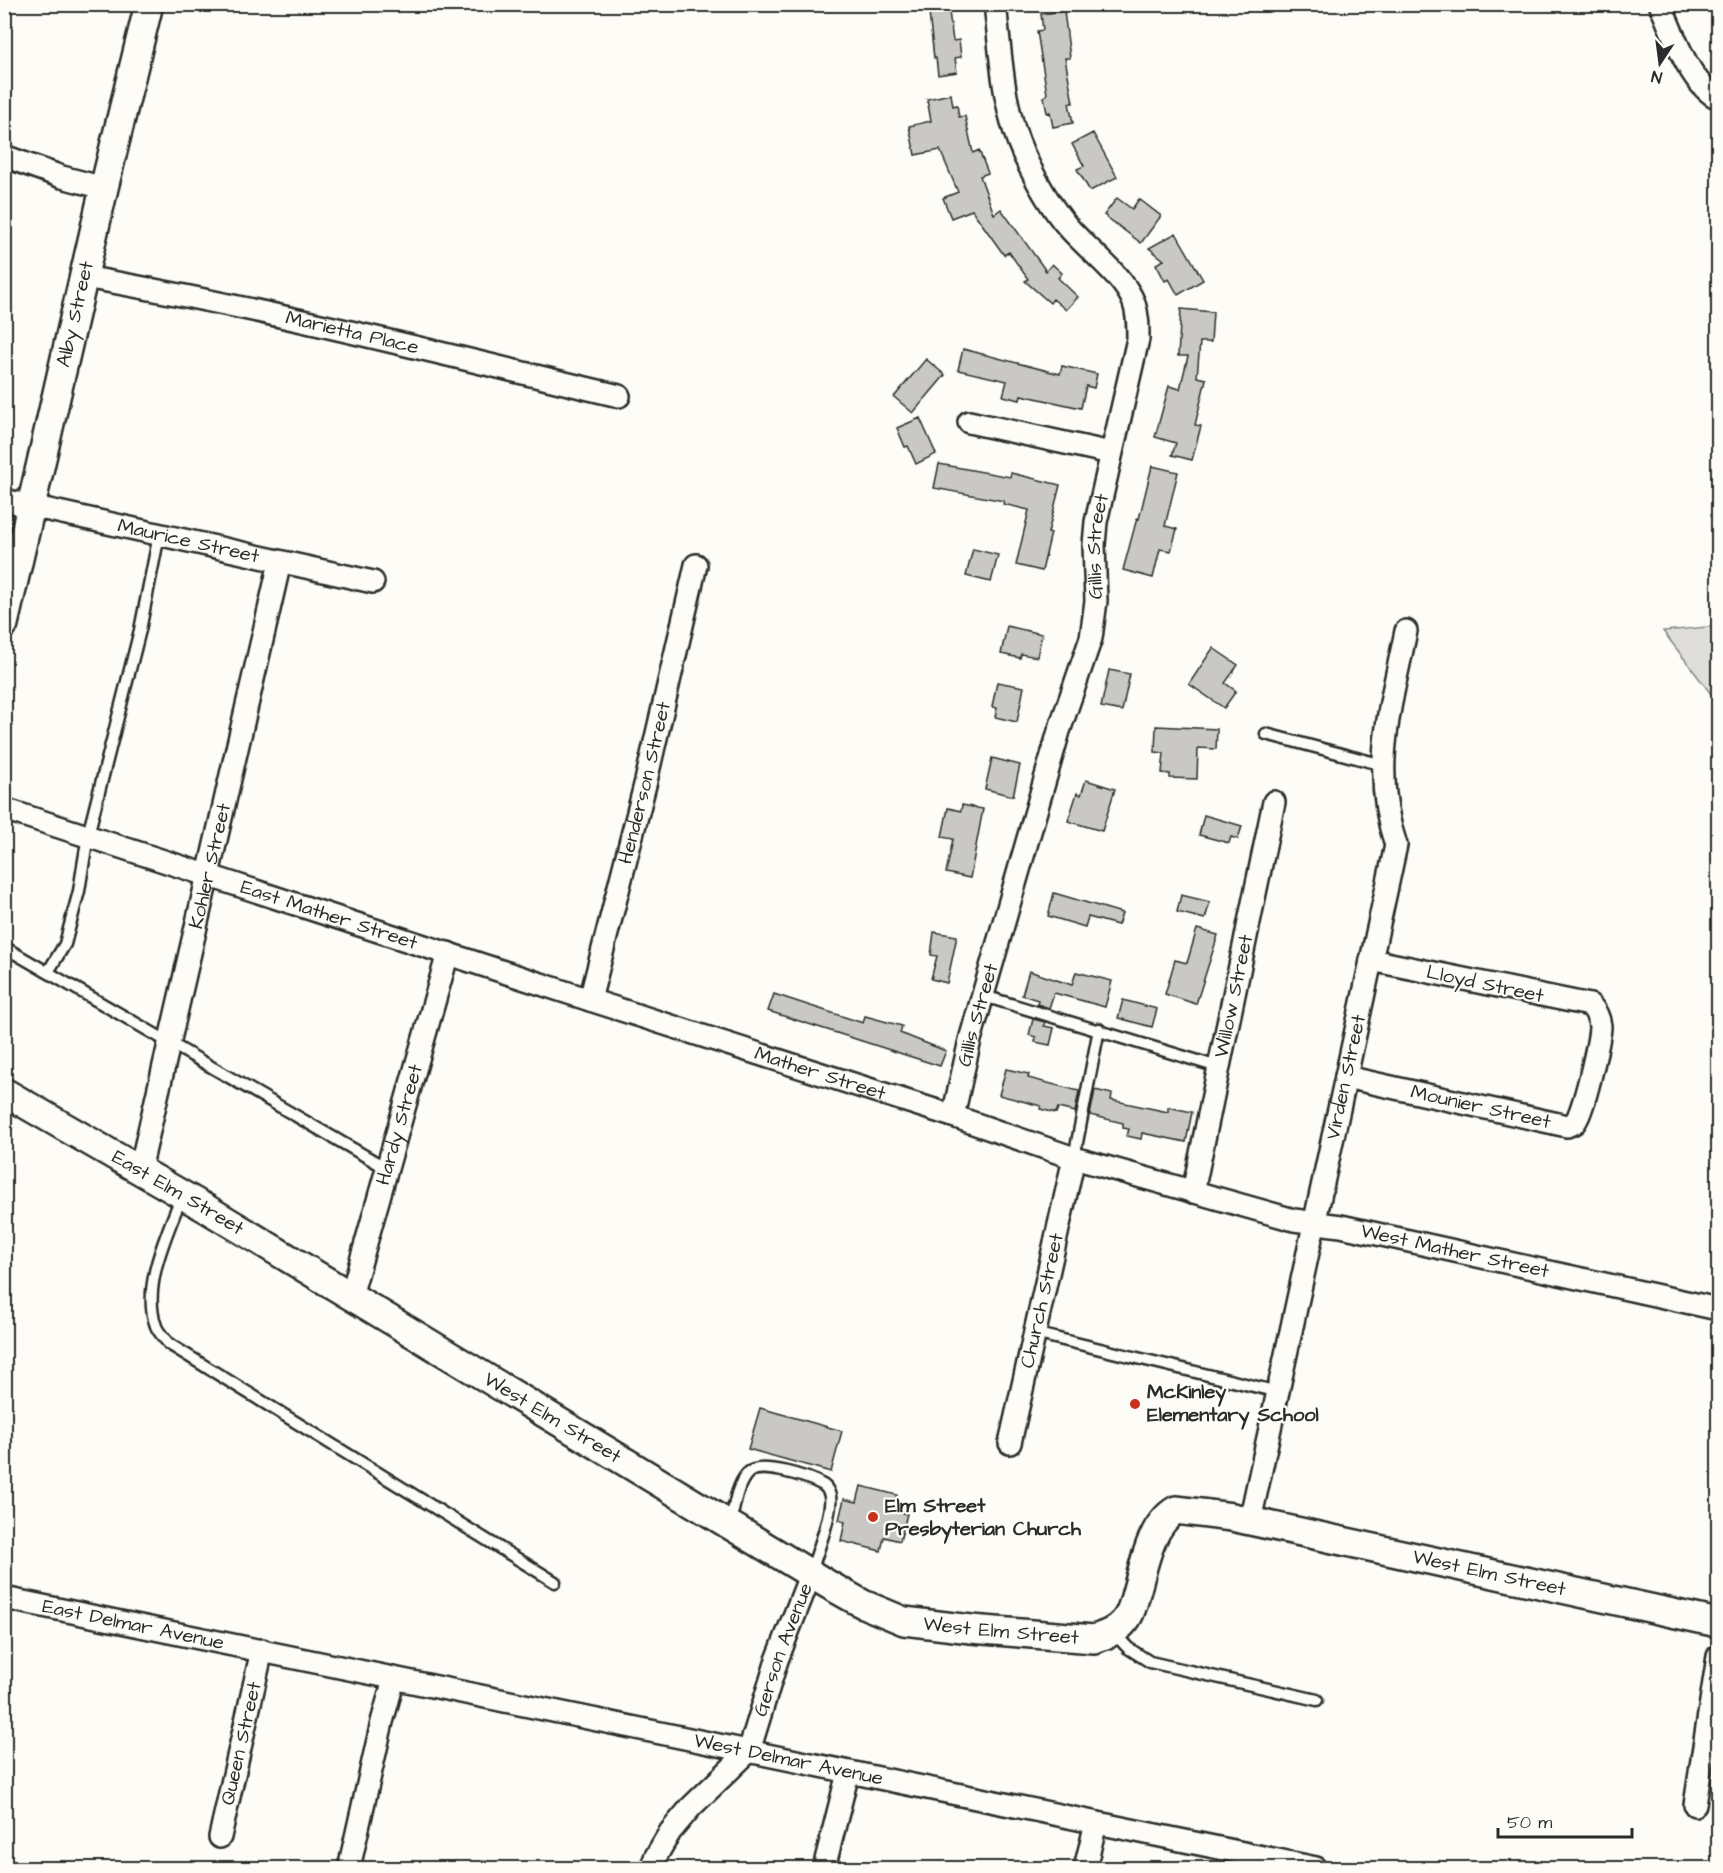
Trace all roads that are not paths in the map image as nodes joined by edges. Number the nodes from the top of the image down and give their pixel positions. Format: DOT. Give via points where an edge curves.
graph roads {
  1 [pos="6,4"];
  2 [pos="149,4"];
  3 [pos="995,4"];
  4 [pos="1660,4"];
  5 [pos="4,10"];
  6 [pos="1719,98"];
  7 [pos="4,156"];
  8 [pos="104,188"];
  9 [pos="84,277"];
  10 [pos="619,396"];
  11 [pos="969,422"];
  12 [pos="1111,453"];
  13 [pos="4,500"];
  14 [pos="31,506"];
  15 [pos="159,535"];
  16 [pos="280,562"];
  17 [pos="696,565"];
  18 [pos="373,582"];
  19 [pos="4,624"];
  20 [pos="1406,631"];
  21 [pos="1266,734"];
  22 [pos="1383,765"];
  23 [pos="1274,802"];
  24 [pos="4,809"];
  25 [pos="88,835"];
  26 [pos="207,875"];
  27 [pos="4,947"];
  28 [pos="448,953"];
  29 [pos="1371,960"];
  30 [pos="48,972"];
  31 [pos="984,996"];
  32 [pos="590,1000"];
  33 [pos="1597,1012"];
  34 [pos="1099,1029"];
  35 [pos="169,1041"];
  36 [pos="1218,1067"];
  37 [pos="1346,1077"];
  38 [pos="4,1092"];
  39 [pos="953,1116"];
  40 [pos="1074,1158"];
  41 [pos="386,1168"];
  42 [pos="140,1170"];
  43 [pos="1193,1192"];
  44 [pos="183,1195"];
  45 [pos="1314,1222"];
  46 [pos="351,1296"];
  47 [pos="1719,1309"];
  48 [pos="1034,1333"];
  49 [pos="1278,1392"];
  50 [pos="1010,1443"];
  51 [pos="1250,1521"];
  52 [pos="730,1525"];
  53 [pos="811,1573"];
  54 [pos="555,1582"];
  55 [pos="4,1598"];
  56 [pos="1719,1623"];
  57 [pos="1113,1632"];
  58 [pos="262,1650"];
  59 [pos="1719,1656"];
  60 [pos="394,1679"];
  61 [pos="1317,1700"];
  62 [pos="749,1751"];
  63 [pos="848,1773"];
  64 [pos="1695,1805"];
  65 [pos="1096,1823"];
  66 [pos="220,1837"];
  67 [pos="349,1869"];
  68 [pos="651,1869"];
  69 [pos="824,1869"];
  70 [pos="1086,1869"];
  71 [pos="1316,1869"];
  1 -- 5 [label="lane"];
  2 -- 8 [label="street, Alby Street"];
  3 -- 12 [label="street, Gillis Street" via="1006,97 1022,150 1052,206 1116,276 1136,311 1138,339 1134,364"];
  4 -- 6 [label="street" via="1691,72 1701,86"];
  7 -- 8 [label="street"];
  8 -- 9 [label="street, Alby Street"];
  9 -- 10 [label="street, Marietta Place" via="360,335"];
  9 -- 14 [label="street, Alby Street"];
  11 -- 12 [label="street"];
  12 -- 31 [label="street, Gillis Street" via="1096,522 1096,601 1091,638 1059,731"];
  13 -- 14 [label="street, Maurice Street"];
  14 -- 15 [label="street, Maurice Street"];
  14 -- 19 [label="street, Alby Street"];
  15 -- 16 [label="street, Maurice Street"];
  15 -- 25 [label="lane" via="140,630"];
  16 -- 18 [label="street, Maurice Street"];
  16 -- 26 [label="street, Kohler Street"];
  17 -- 32 [label="street, Henderson Street"];
  20 -- 22 [label="street, Virden Street" via="1387,721"];
  21 -- 22 [label="lane"];
  22 -- 29 [label="street, Virden Street" via="1388,822 1396,845"];
  23 -- 36 [label="street, Willow Street"];
  24 -- 25 [label="street, East Mather Street"];
  25 -- 26 [label="street, East Mather Street"];
  25 -- 30 [label="lane" via="65,944"];
  26 -- 28 [label="street, East Mather Street"];
  26 -- 35 [label="street, Kohler Street"];
  27 -- 30 [label="lane"];
  28 -- 32 [label="street, Mather Street"];
  28 -- 41 [label="street, Hardy Street"];
  29 -- 33 [label="street, Lloyd Street" via="1590,1005"];
  29 -- 37 [label="street, Virden Street"];
  30 -- 35 [label="lane"];
  31 -- 34 [label="lane"];
  31 -- 39 [label="street, Gillis Street"];
  32 -- 39 [label="street, Mather Street"];
  33 -- 37 [label="street, Mounier Street" via="1600,1027 1581,1110 1575,1122 1567,1126"];
  34 -- 36 [label="lane"];
  34 -- 40 [label="lane"];
  35 -- 41 [label="lane"];
  35 -- 42 [label="street, Kohler Street"];
  36 -- 43 [label="street, Willow Street"];
  37 -- 45 [label="street, Virden Street"];
  38 -- 42 [label="street, East Elm Street"];
  39 -- 40 [label="street, Mather Street"];
  40 -- 43 [label="street, Mather Street"];
  40 -- 48 [label="street, Church Street"];
  41 -- 46 [label="street, Hardy Street"];
  42 -- 44 [label="street, East Elm Street"];
  43 -- 45 [label="street, West Mather Street"];
  44 -- 46 [label="street, East Elm Street"];
  44 -- 54 [label="lane" via="156,1265 153,1296 156,1327 169,1344"];
  45 -- 47 [label="street, West Mather Street"];
  45 -- 49 [label="street, Virden Street"];
  46 -- 52 [label="street, West Elm Street"];
  48 -- 49 [label="lane"];
  48 -- 50 [label="street, Church Street"];
  49 -- 51 [label="street, Virden Street"];
  51 -- 56 [label="street, West Elm Street"];
  51 -- 57 [label="street, West Elm Street" via="1185,1510 1169,1514 1160,1524 1149,1550 1131,1611"];
  52 -- 53 [label="street, West Elm Street"];
  52 -- 53 [label="lane" via="741,1483 748,1472 757,1468 766,1467 825,1486 830,1506"];
  53 -- 57 [label="street, West Elm Street" via="863,1604 904,1621 1067,1638 1094,1639"];
  53 -- 62 [label="street, Gerson Avenue" via="777,1660"];
  55 -- 58 [label="street, East Delmar Avenue"];
  57 -- 61 [label="lane" via="1150,1662"];
  58 -- 60 [label="street, West Delmar Avenue"];
  58 -- 66 [label="street, Queen Street"];
  59 -- 64 [label="street"];
  60 -- 62 [label="street, West Delmar Avenue"];
  60 -- 67 [label="street"];
  62 -- 63 [label="street, West Delmar Avenue"];
  62 -- 68 [label="street, Gerson Avenue" via="670,1832"];
  63 -- 65 [label="street, West Delmar Avenue"];
  63 -- 69 [label="street"];
  65 -- 70 [label="street"];
  65 -- 71 [label="street, West Delmar Avenue"];
}
